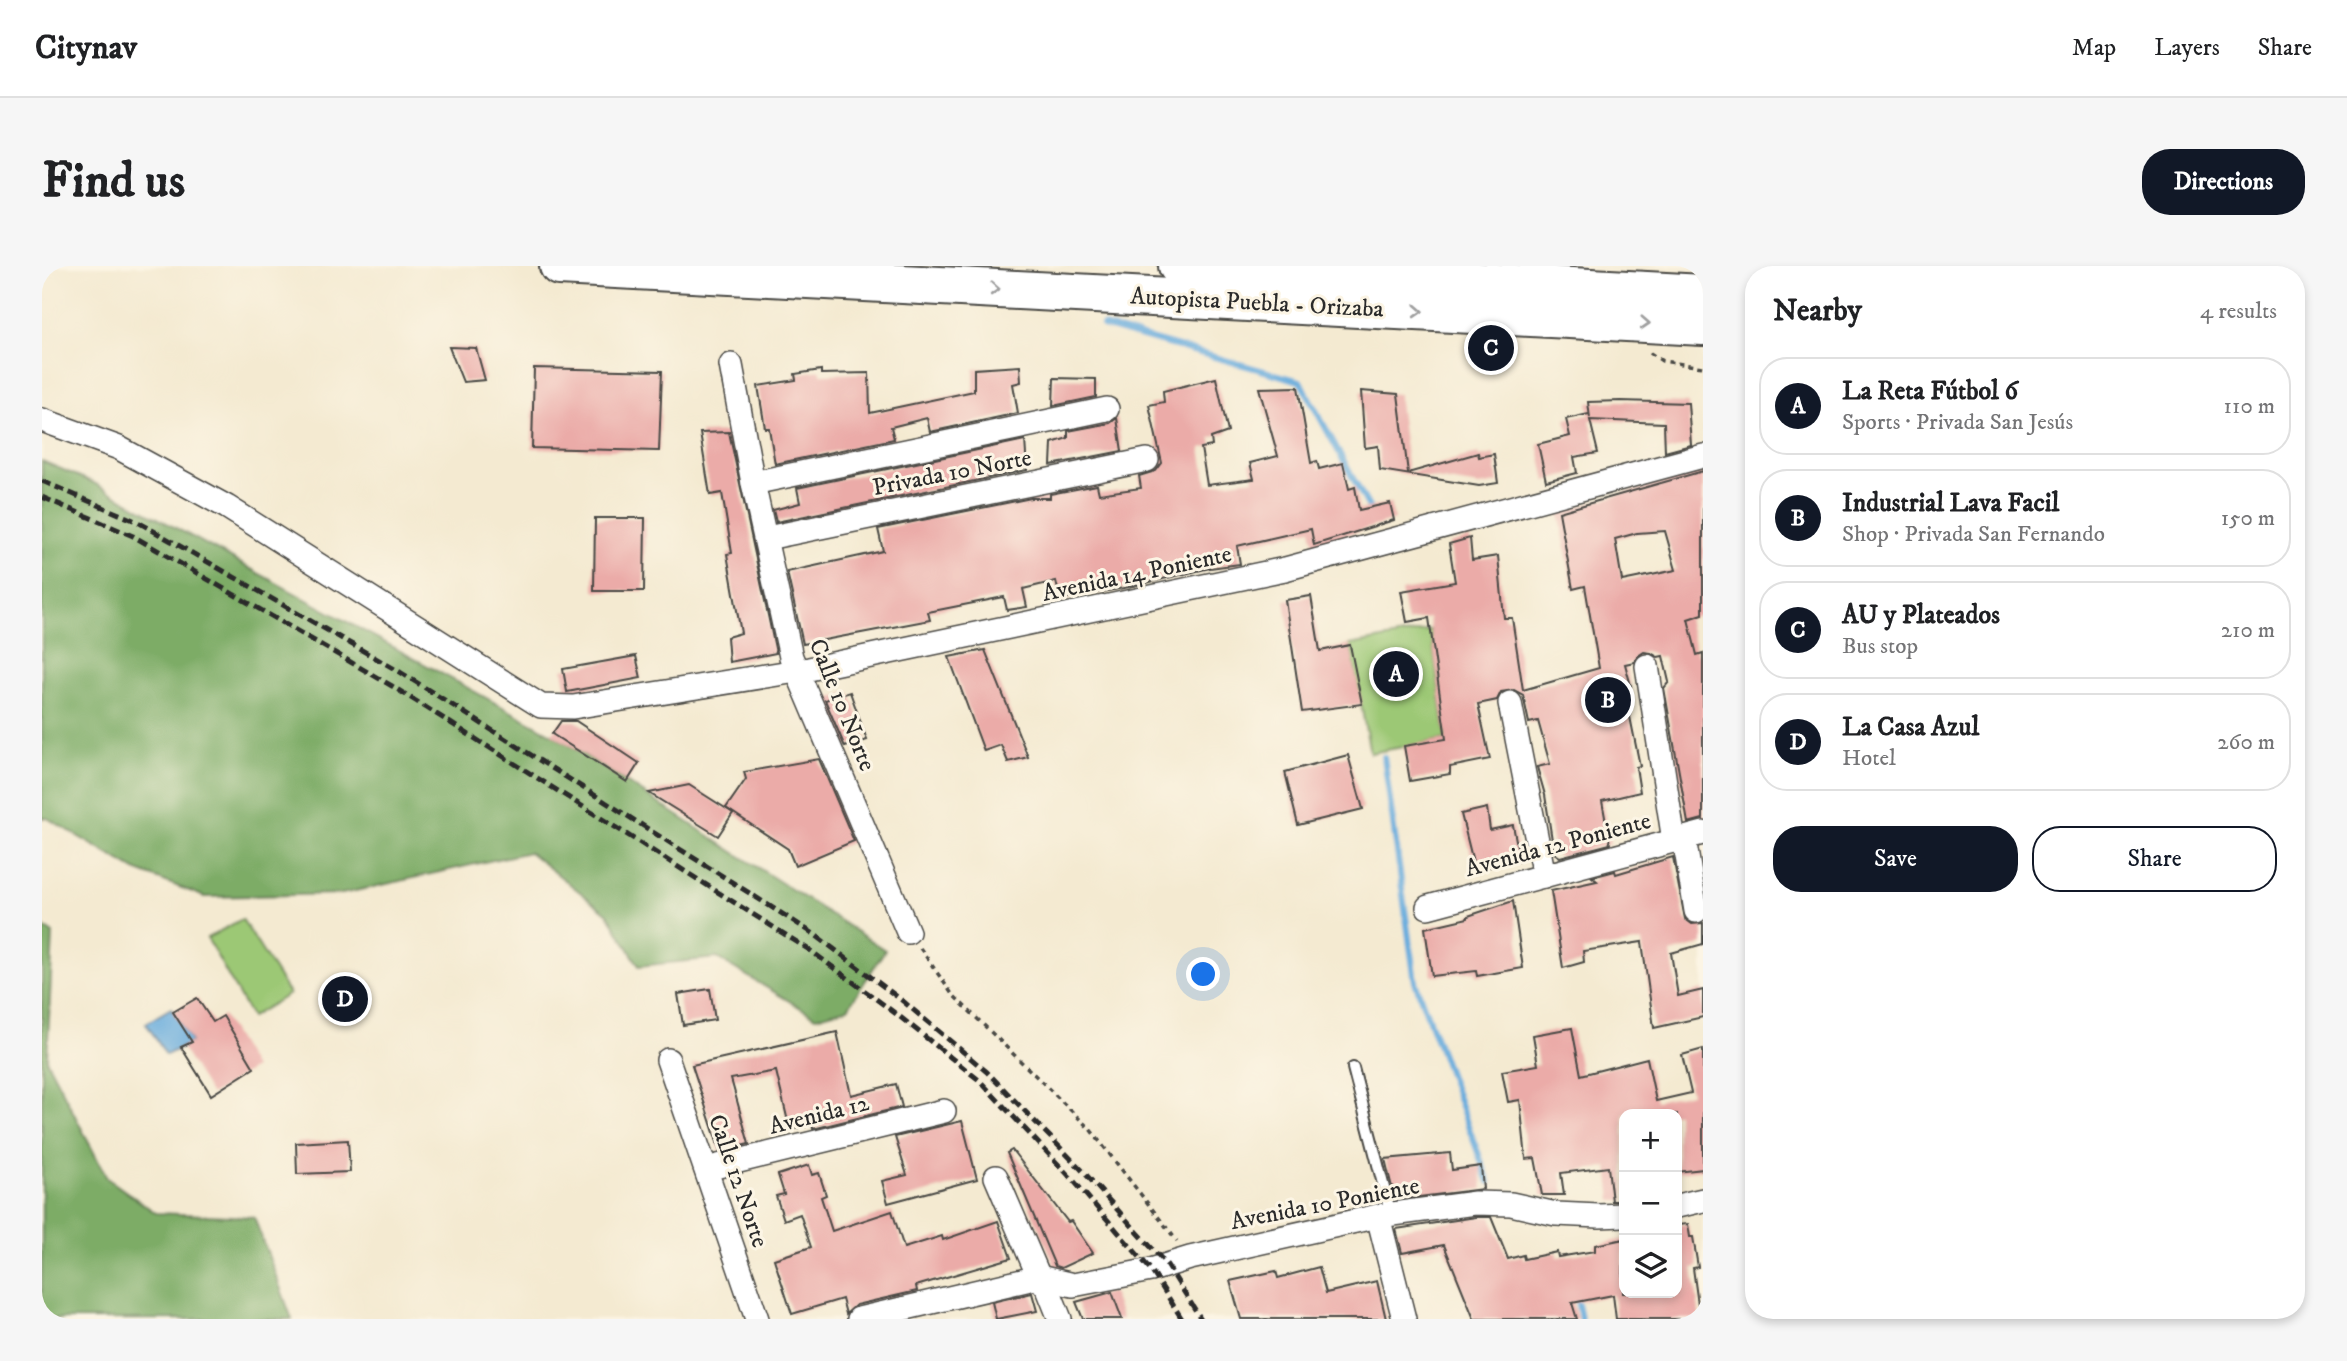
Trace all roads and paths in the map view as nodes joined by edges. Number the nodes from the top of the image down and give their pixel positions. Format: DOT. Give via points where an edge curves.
graph roads {
  1 [pos="559,266"];
  2 [pos="1178,266"];
  3 [pos="1702,310"];
  4 [pos="1640,346"];
  5 [pos="732,365"];
  6 [pos="1703,368"];
  7 [pos="1107,409"];
  8 [pos="42,420"];
  9 [pos="1703,456"];
  10 [pos="1147,460"];
  11 [pos="753,483"];
  12 [pos="767,538"];
  13 [pos="1647,666"];
  14 [pos="798,671"];
  15 [pos="1510,702"];
  16 [pos="1687,837"];
  17 [pos="1544,876"];
  18 [pos="1428,907"];
  19 [pos="1696,911"];
  20 [pos="908,932"];
  21 [pos="668,1060"];
  22 [pos="1353,1068"];
  23 [pos="944,1111"];
  24 [pos="706,1169"];
  25 [pos="996,1177"];
  26 [pos="1703,1200"];
  27 [pos="1682,1205"];
  28 [pos="1619,1215"];
  29 [pos="1384,1216"];
  30 [pos="1190,1258"];
  31 [pos="1039,1277"];
  32 [pos="757,1319"];
  33 [pos="859,1319"];
  34 [pos="1060,1319"];
  35 [pos="1404,1319"];
  1 -- 3 [label="highway, Autopista Puebla - Orizaba, one-way"];
  2 -- 3 [label="highway, Autopista Puebla - Orizaba"];
  4 -- 6 [label="path" via="1662,361"];
  5 -- 11 [label="street, Calle 10 Norte"];
  7 -- 11 [label="street, Privada 10 Norte"];
  8 -- 14 [label="street, Avenida 14 Poniente" via="118,448 226,507 541,706 573,707"];
  9 -- 14 [label="street, Avenida 14 Poniente" via="1285,569"];
  10 -- 12 [label="street, Privada 10 Norte"];
  11 -- 12 [label="street, Calle 10 Norte"];
  12 -- 14 [label="street, Calle 10 Norte" via="791,657"];
  13 -- 16 [label="street"];
  14 -- 20 [label="street, Calle 10 Norte"];
  15 -- 17 [label="street"];
  16 -- 17 [label="street, Avenida 12 Poniente"];
  16 -- 19 [label="street"];
  17 -- 18 [label="street, Avenida 12 Poniente"];
  20 -- 30 [label="path" via="951,994 1090,1129"];
  21 -- 24 [label="street, Calle 12 Norte"];
  22 -- 29 [label="lane"];
  23 -- 24 [label="street, Avenida 12"];
  24 -- 32 [label="street, Calle 12 Norte"];
  25 -- 31 [label="street"];
  26 -- 27 [label="street"];
  28 -- 29 [label="street, Avenida 10 Poniente" via="1556,1214 1511,1203 1475,1203"];
  29 -- 30 [label="street, Avenida 10 Poniente"];
  29 -- 35 [label="street"];
  30 -- 31 [label="street, Avenida 10 Poniente" via="1073,1285"];
  31 -- 33 [label="street"];
  31 -- 34 [label="street"];
}
